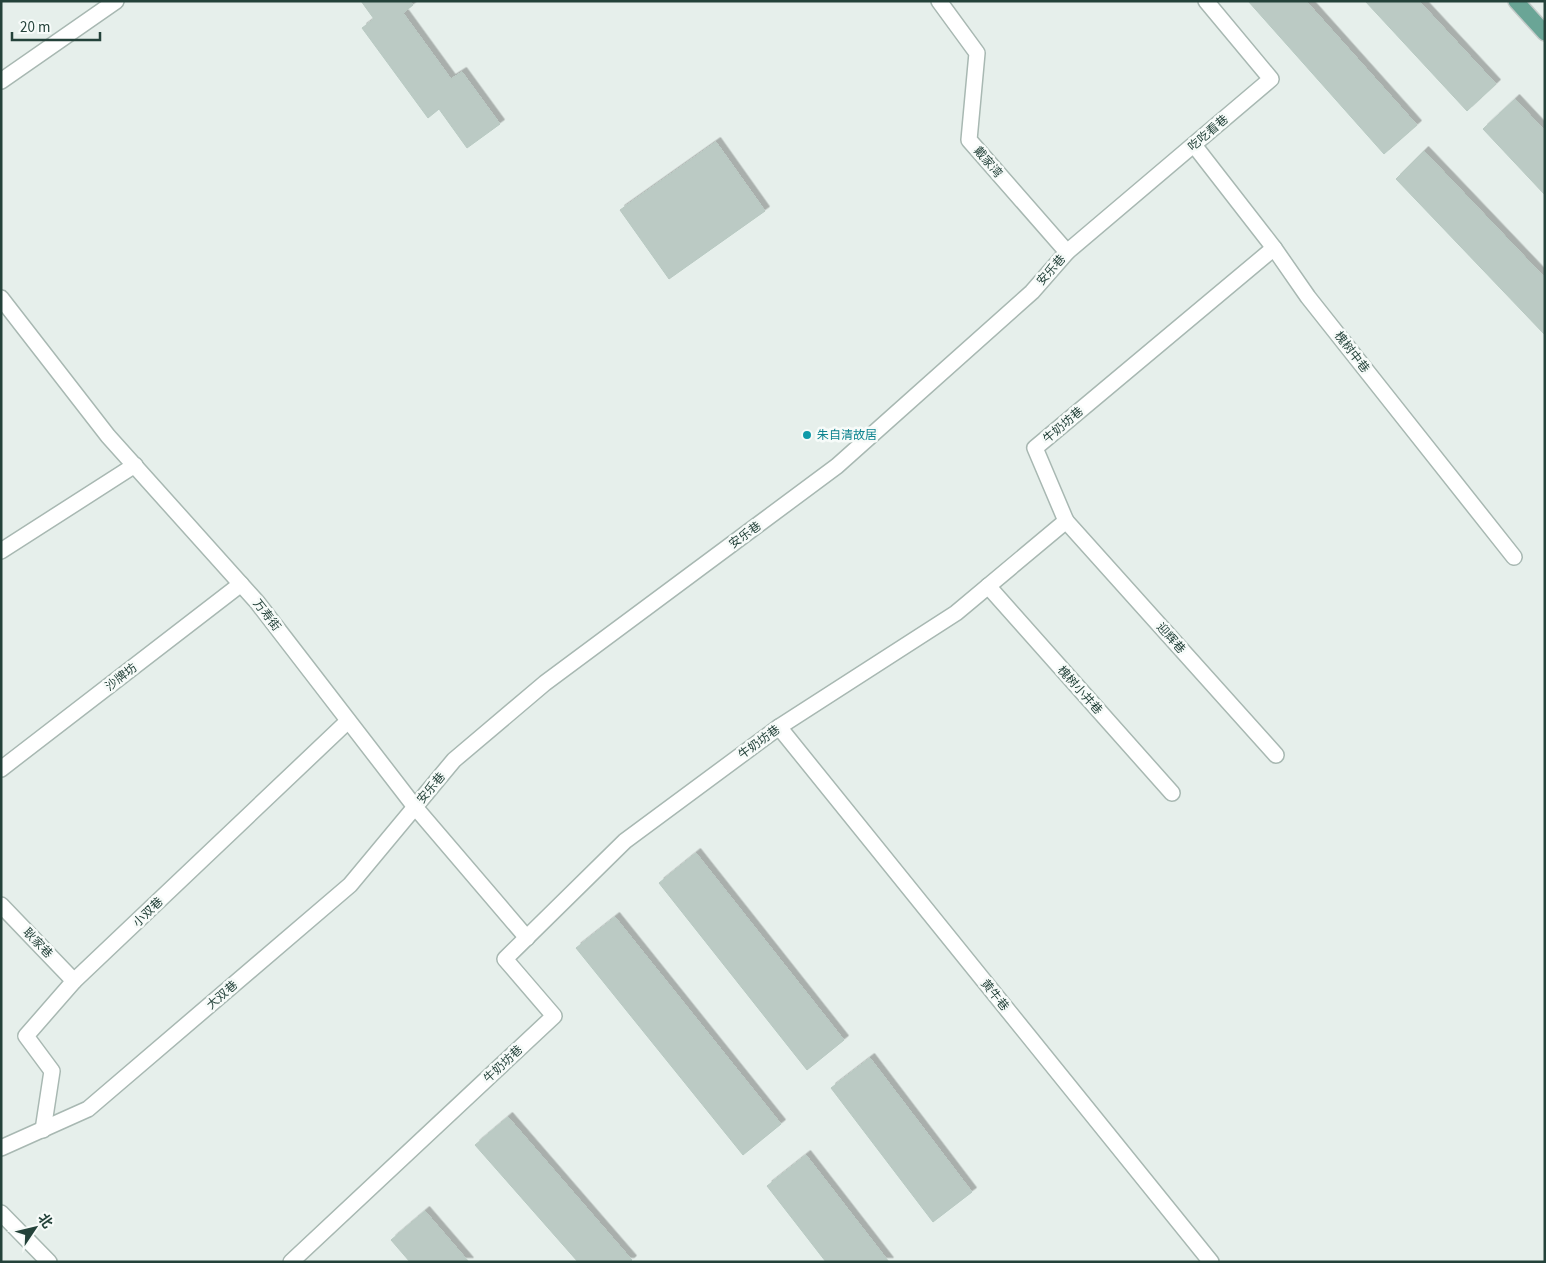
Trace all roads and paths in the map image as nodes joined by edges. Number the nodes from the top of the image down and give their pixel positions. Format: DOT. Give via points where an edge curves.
graph roads {
  1 [pos="116,1"];
  2 [pos="939,1"];
  3 [pos="1206,1"];
  4 [pos="1516,1"];
  5 [pos="1545,33"];
  6 [pos="1,81"];
  7 [pos="1194,145"];
  8 [pos="1274,248"];
  9 [pos="1067,252"];
  10 [pos="1,298"];
  11 [pos="135,465"];
  12 [pos="1066,521"];
  13 [pos="1,551"];
  14 [pos="1514,557"];
  15 [pos="241,584"];
  16 [pos="988,586"];
  17 [pos="348,721"];
  18 [pos="779,727"];
  19 [pos="1276,755"];
  20 [pos="1,769"];
  21 [pos="1172,793"];
  22 [pos="415,807"];
  23 [pos="1,906"];
  24 [pos="526,938"];
  25 [pos="74,982"];
  26 [pos="43,1130"];
  27 [pos="1,1148"];
  28 [pos="1,1213"];
  29 [pos="48,1262"];
  30 [pos="291,1262"];
  31 [pos="1211,1262"];
  1 -- 6 [label="street"];
  2 -- 9 [label="street, 戴家湾" via="977,52 969,140"];
  3 -- 7 [label="street, 吃吃看巷" via="1271,79"];
  4 -- 5 [label="main road"];
  7 -- 8 [label="street, 槐树中巷"];
  7 -- 9 [label="street, 吃吃看巷"];
  8 -- 12 [label="street, 牛奶坊巷" via="1035,448"];
  8 -- 14 [label="street, 槐树中巷" via="1308,297"];
  9 -- 22 [label="street, 安乐巷" via="1032,292 837,466 545,683 454,760"];
  10 -- 11 [label="street, 万寿街" via="108,436"];
  11 -- 13 [label="street"];
  11 -- 15 [label="street, 万寿街"];
  12 -- 16 [label="street, 牛奶坊巷"];
  12 -- 19 [label="street, 迎辉巷"];
  15 -- 17 [label="street, 万寿街"];
  15 -- 20 [label="street, 沙牌坊"];
  16 -- 18 [label="street, 牛奶坊巷" via="956,613"];
  16 -- 21 [label="street, 槐树小井巷"];
  17 -- 22 [label="street, 万寿街"];
  17 -- 25 [label="street, 小双巷"];
  18 -- 24 [label="street, 牛奶坊巷" via="625,841"];
  18 -- 31 [label="street, 黄牛巷"];
  22 -- 24 [label="street, 万寿街"];
  22 -- 26 [label="street, 大双巷" via="350,885 88,1109"];
  23 -- 25 [label="street, 耿家巷"];
  24 -- 30 [label="street, 牛奶坊巷" via="505,959 554,1016"];
  25 -- 26 [label="street, 小双巷" via="26,1036 52,1071"];
  26 -- 27 [label="street, 大双巷"];
  28 -- 29 [label="street"];
}
